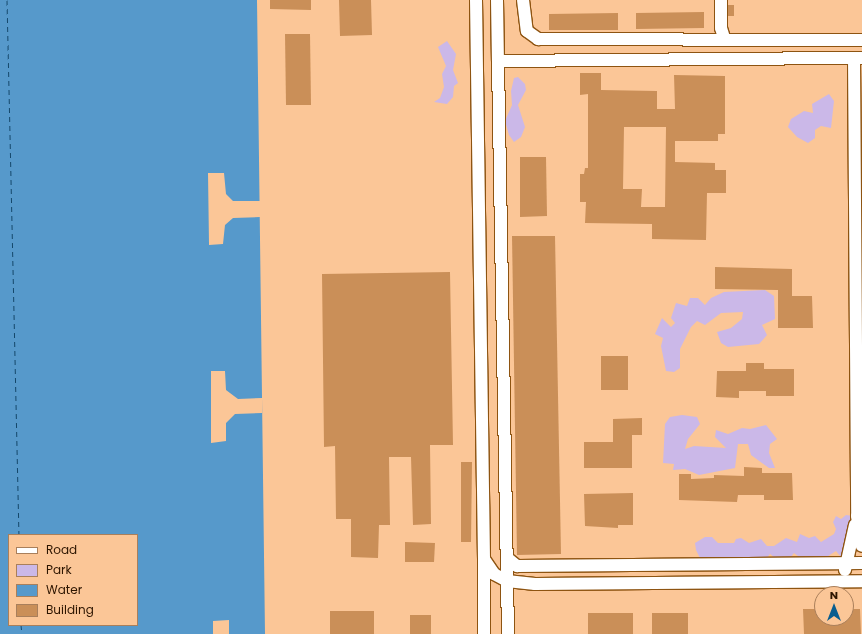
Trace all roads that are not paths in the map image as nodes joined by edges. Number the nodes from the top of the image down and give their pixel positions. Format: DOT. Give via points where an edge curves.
graph roads {
  1 [pos="476,0"];
  2 [pos="497,0"];
  3 [pos="522,0"];
  4 [pos="721,0"];
  5 [pos="724,38"];
  6 [pos="862,40"];
  7 [pos="858,58"];
  8 [pos="498,61"];
  9 [pos="857,516"];
  10 [pos="862,546"];
  11 [pos="484,559"];
  12 [pos="848,563"];
  13 [pos="862,563"];
  14 [pos="510,564"];
  15 [pos="494,574"];
  16 [pos="507,581"];
  17 [pos="840,581"];
  18 [pos="862,581"];
  19 [pos="484,590"];
  20 [pos="484,634"];
  21 [pos="508,634"];
  1 -- 11 [label="lane"];
  2 -- 8 [label="lane"];
  3 -- 5 [label="lane" via="527,31 538,39"];
  4 -- 5 [label="lane" via="721,28"];
  5 -- 6 [label="lane"];
  7 -- 8 [label="lane"];
  7 -- 9 [label="lane"];
  8 -- 14 [label="lane"];
  9 -- 10 [label="lane"];
  9 -- 12 [label="lane"];
  11 -- 15 [label="lane"];
  11 -- 19 [label="lane"];
  12 -- 13 [label="lane"];
  12 -- 14 [label="lane"];
  12 -- 17 [label="lane"];
  14 -- 15 [label="lane"];
  14 -- 16 [label="lane"];
  15 -- 16 [label="lane"];
  15 -- 19 [label="lane"];
  16 -- 17 [label="lane" via="535,584"];
  16 -- 21 [label="lane"];
  17 -- 18 [label="lane"];
  19 -- 20 [label="lane"];
}
